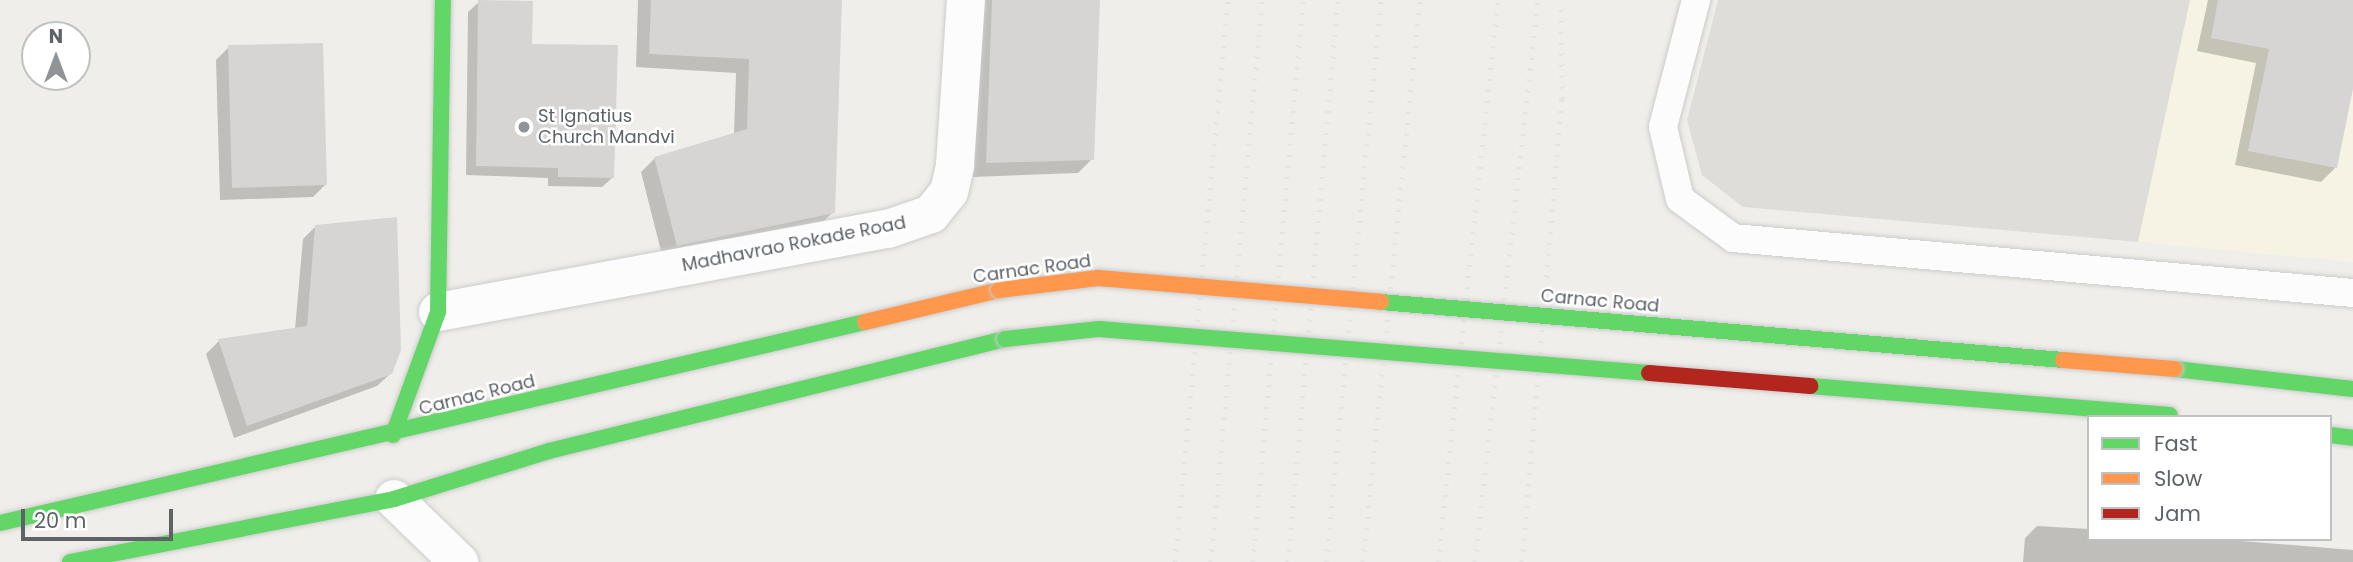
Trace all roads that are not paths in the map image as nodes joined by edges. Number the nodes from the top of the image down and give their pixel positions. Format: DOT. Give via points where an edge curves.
graph roads {
  1 [pos="443,0"];
  2 [pos="966,0"];
  3 [pos="1696,0"];
  4 [pos="2353,293"];
  5 [pos="438,312"];
  6 [pos="2353,389"];
  7 [pos="2166,415"];
  8 [pos="393,435"];
  9 [pos="2332,435"];
  10 [pos="2353,438"];
  11 [pos="394,499"];
  12 [pos="0,523"];
  13 [pos="116,557"];
  14 [pos="70,562"];
  15 [pos="459,562"];
  1 -- 5 [label="main road"];
  2 -- 5 [label="street, Madhavrao Rokade Road" via="955,165 949,192 931,214 888,229"];
  3 -- 4 [label="lane" via="1663,127 1679,199 1733,238"];
  5 -- 8 [label="main road"];
  6 -- 8 [label="main road, Carnac Road, bridge" via="2175,369 1098,278 999,290"];
  7 -- 11 [label="main road, bridge" via="1099,329 1005,338 549,451"];
  8 -- 12 [label="main road, Carnac Road"];
  9 -- 10 [label="main road"];
  11 -- 13 [label="main road"];
  11 -- 15 [label="street"];
  13 -- 14 [label="main road"];
}
